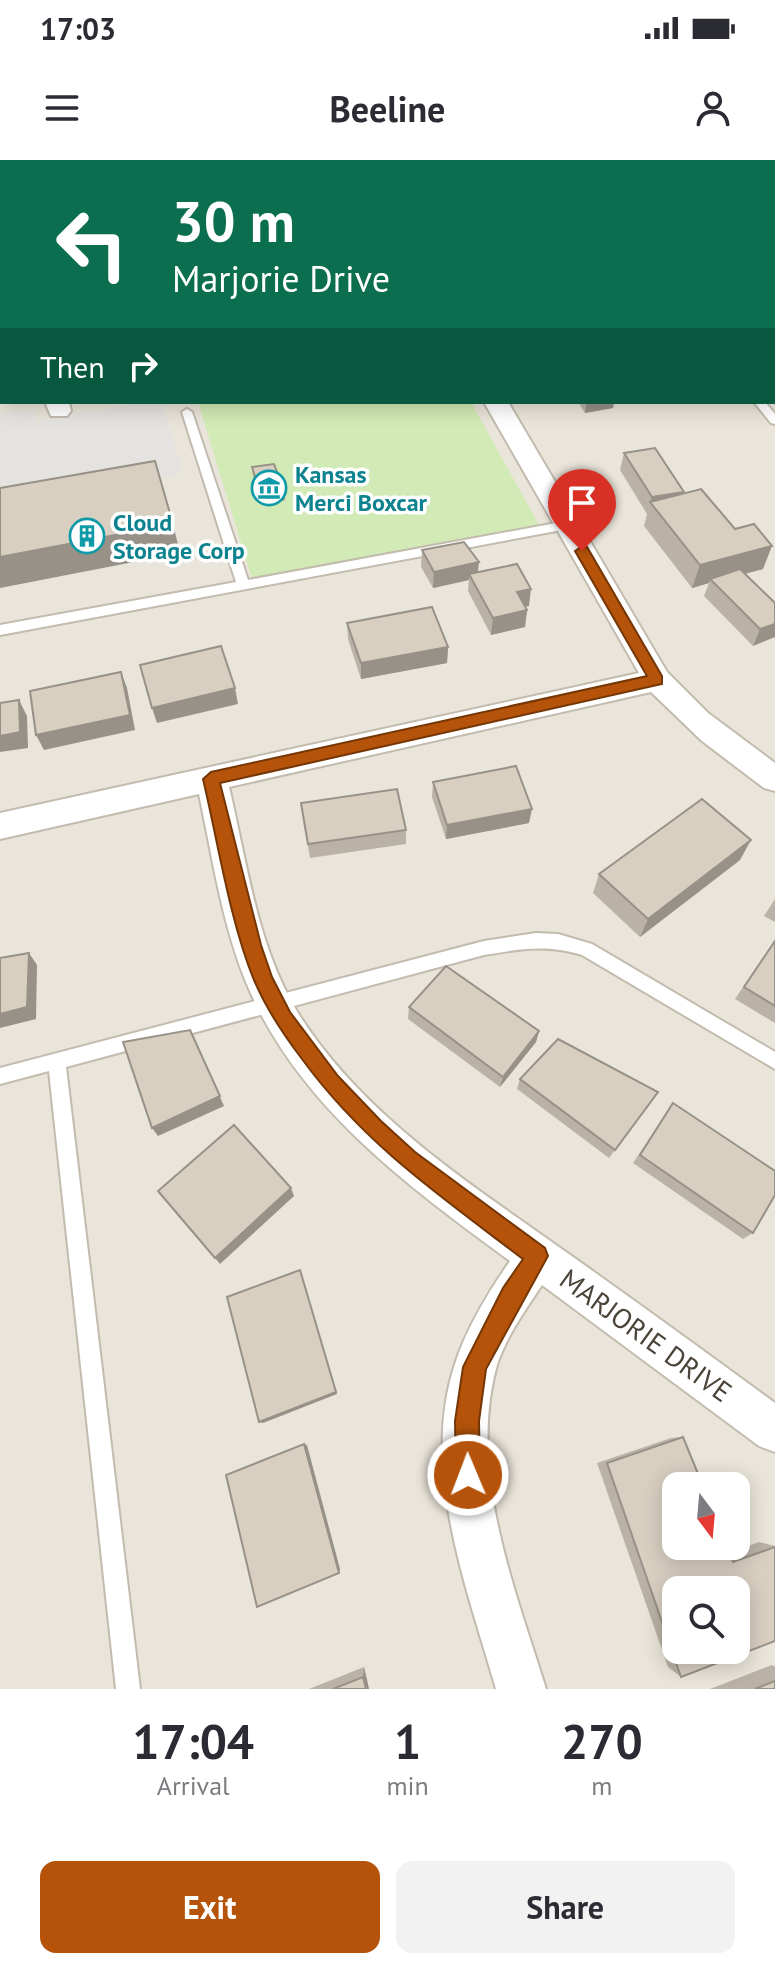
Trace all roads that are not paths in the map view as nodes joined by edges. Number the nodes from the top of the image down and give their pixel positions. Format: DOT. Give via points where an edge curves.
graph roads {
  1 [pos="497,404"];
  2 [pos="761,404"];
  3 [pos="187,412"];
  4 [pos="775,421"];
  5 [pos="567,525"];
  6 [pos="244,586"];
  7 [pos="0,630"];
  8 [pos="657,680"];
  9 [pos="211,779"];
  10 [pos="775,779"];
  11 [pos="0,826"];
  12 [pos="275,1003"];
  13 [pos="57,1061"];
  14 [pos="775,1061"];
  15 [pos="0,1076"];
  16 [pos="537,1256"];
  17 [pos="775,1430"];
  18 [pos="128,1689"];
  19 [pos="521,1689"];
  1 -- 5 [label="street"];
  2 -- 4 [label="lane"];
  3 -- 6 [label="lane"];
  5 -- 6 [label="lane"];
  5 -- 8 [label="street"];
  6 -- 7 [label="lane"];
  8 -- 9 [label="street"];
  8 -- 10 [label="street" via="720,741"];
  9 -- 11 [label="street"];
  9 -- 12 [label="street, MARJORIE DRIVE" via="252,945"];
  12 -- 13 [label="lane"];
  12 -- 14 [label="lane" via="484,948 558,941 606,958"];
  12 -- 16 [label="street, MARJORIE DRIVE" via="309,1055 357,1112 408,1160"];
  13 -- 15 [label="lane"];
  13 -- 18 [label="lane"];
  16 -- 17 [label="street, MARJORIE DRIVE"];
  16 -- 19 [label="street" via="475,1367 467,1421 476,1531"];
}
